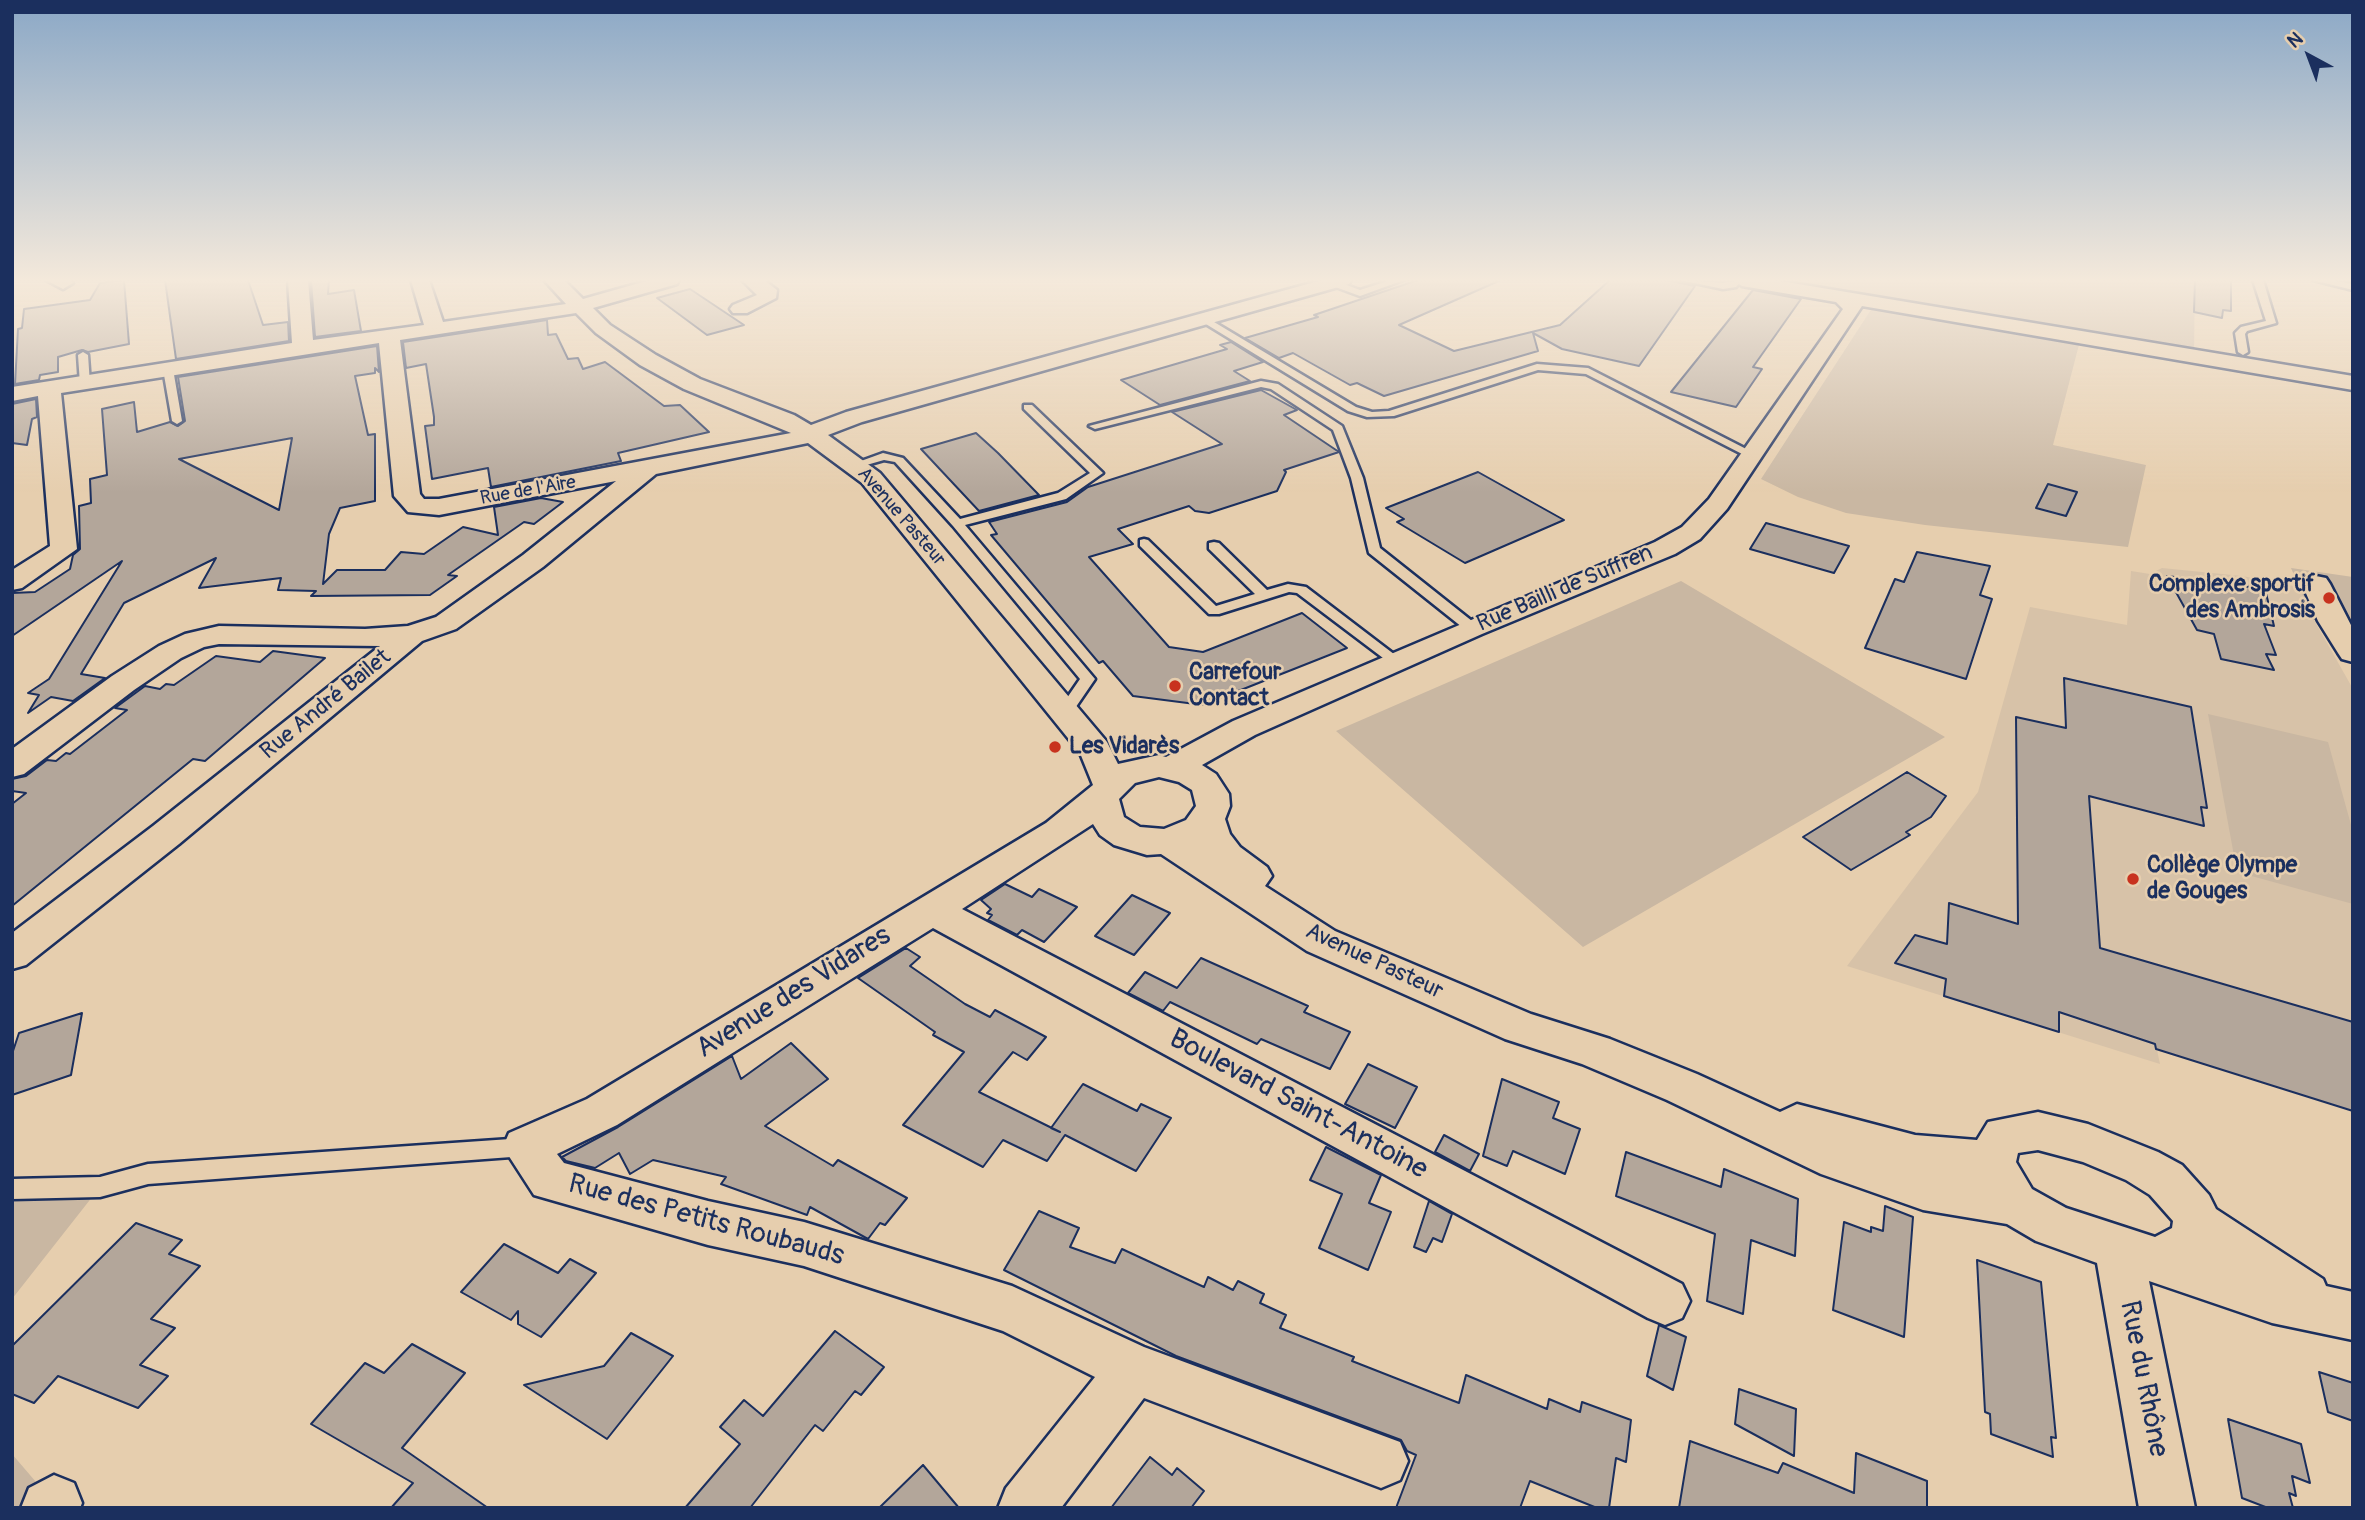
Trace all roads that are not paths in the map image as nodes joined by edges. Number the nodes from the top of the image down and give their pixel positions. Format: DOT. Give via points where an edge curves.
graph roads {
  1 [pos="284,351"];
  2 [pos="391,351"];
  3 [pos="635,351"];
  4 [pos="1090,351"];
  5 [pos="1256,351"];
  6 [pos="1823,351"];
  7 [pos="2169,351"];
  8 [pos="83,355"];
  9 [pos="168,369"];
  10 [pos="2353,383"];
  11 [pos="85,384"];
  12 [pos="50,389"];
  13 [pos="12,394"];
  14 [pos="1028,407"];
  15 [pos="177,421"];
  16 [pos="1095,426"];
  17 [pos="810,434"];
  18 [pos="1750,454"];
  19 [pos="856,465"];
  20 [pos="647,469"];
  21 [pos="957,523"];
  22 [pos="1143,543"];
  23 [pos="1214,546"];
  24 [pos="12,582"];
  25 [pos="2316,584"];
  26 [pos="1265,596"];
  27 [pos="1472,628"];
  28 [pos="412,635"];
  29 [pos="2353,653"];
  30 [pos="1396,661"];
  31 [pos="1064,714"];
  32 [pos="1095,750"];
  33 [pos="12,766"];
  34 [pos="1159,767"];
  35 [pos="1108,804"];
  36 [pos="1208,819"];
  37 [pos="1168,841"];
  38 [pos="930,909"];
  39 [pos="12,954"];
  40 [pos="1595,1051"];
  41 [pos="1682,1087"];
  42 [pos="525,1147"];
  43 [pos="1993,1162"];
  44 [pos="12,1189"];
  45 [pos="2016,1204"];
  46 [pos="2197,1223"];
  47 [pos="2138,1254"];
  48 [pos="1665,1301"];
  49 [pos="2340,1312"];
  50 [pos="1134,1369"];
  51 [pos="1381,1461"];
  52 [pos="1026,1508"];
  53 [pos="2167,1508"];
  1 -- 9 [label="street"];
  2 -- 20 [label="street, Rue de l'Aire" via="407,496 417,507 439,507"];
  3 -- 17 [label="street, Avenue Pasteur" via="692,384 786,420"];
  4 -- 17 [label="street, Rue de l'Aire" via="854,417"];
  5 -- 18 [label="lane" via="1352,410 1371,415 1390,414 1538,368 1588,371"];
  6 -- 18 [label="street, Rue Bailli de Suffren"];
  7 -- 10 [label="street"];
  8 -- 11 [label="lane"];
  9 -- 11 [label="street"];
  9 -- 15 [label="lane"];
  11 -- 12 [label="street"];
  12 -- 13 [label="street"];
  12 -- 24 [label="street" via="64,548"];
  14 -- 21 [label="lane" via="1097,473 1062,496"];
  16 -- 27 [label="lane" via="1261,384 1274,386 1338,428 1357,478 1374,550"];
  17 -- 19 [label="street, Avenue Pasteur"];
  17 -- 20 [label="street, Rue de l'Aire"];
  18 -- 27 [label="street, Rue Bailli de Suffren" via="1718,504 1692,533"];
  19 -- 21 [label="lane" via="883,456 899,460"];
  19 -- 31 [label="street, Avenue Pasteur" via="900,512"];
  20 -- 28 [label="street, Rue André Bailet" via="533,561 446,623"];
  21 -- 31 [label="lane" via="1088,679"];
  22 -- 26 [label="lane" via="1214,611"];
  23 -- 26 [label="lane"];
  25 -- 29 [label="street"];
  26 -- 30 [label="lane" via="1288,588 1301,590"];
  27 -- 30 [label="street, Rue Bailli de Suffren"];
  28 -- 33 [label="street" via="219,635 195,640 123,683"];
  28 -- 39 [label="street, Rue André Bailet"];
  30 -- 34 [label="street, Rue Bailli de Suffren"];
  31 -- 32 [label="street, Avenue Pasteur"];
  32 -- 34 [label="street"];
  32 -- 35 [label="street, Avenue Pasteur"];
  34 -- 35 [label="street" via="1125,774"];
  34 -- 36 [label="street" via="1190,773 1208,788 1213,806"];
  35 -- 37 [label="street" via="1127,836 1147,842"];
  35 -- 38 [label="street, Avenue des Vidares"];
  36 -- 37 [label="street" via="1199,829"];
  36 -- 40 [label="street, Avenue Pasteur" via="1213,838 1227,856 1332,926 1530,1011"];
  37 -- 40 [label="street, Avenue Pasteur" via="1321,941 1520,1027"];
  38 -- 42 [label="street, Avenue des Vidares" via="602,1112"];
  38 -- 48 [label="street, Boulevard Saint-Antoine"];
  40 -- 41 [label="street, Avenue Pasteur"];
  41 -- 43 [label="street, Avenue Pasteur" via="1915,1155"];
  41 -- 45 [label="street, Avenue Pasteur" via="1837,1160 1923,1189"];
  42 -- 44 [label="lane" via="148,1174 100,1187"];
  42 -- 50 [label="street, Rue des Petits Roubauds" via="550,1180 804,1244 1012,1310"];
  43 -- 45 [label="street"];
  43 -- 46 [label="street" via="2004,1136 2018,1132 2038,1131 2088,1144 2166,1180 2193,1210"];
  45 -- 47 [label="street" via="2053,1226"];
  46 -- 47 [label="street" via="2194,1239 2184,1250"];
  46 -- 49 [label="street" via="2271,1275"];
  47 -- 49 [label="street" via="2272,1299"];
  47 -- 53 [label="street, Rue du Rhône"];
  50 -- 51 [label="street, Rue des Petits Roubauds"];
  50 -- 52 [label="street"];
}
